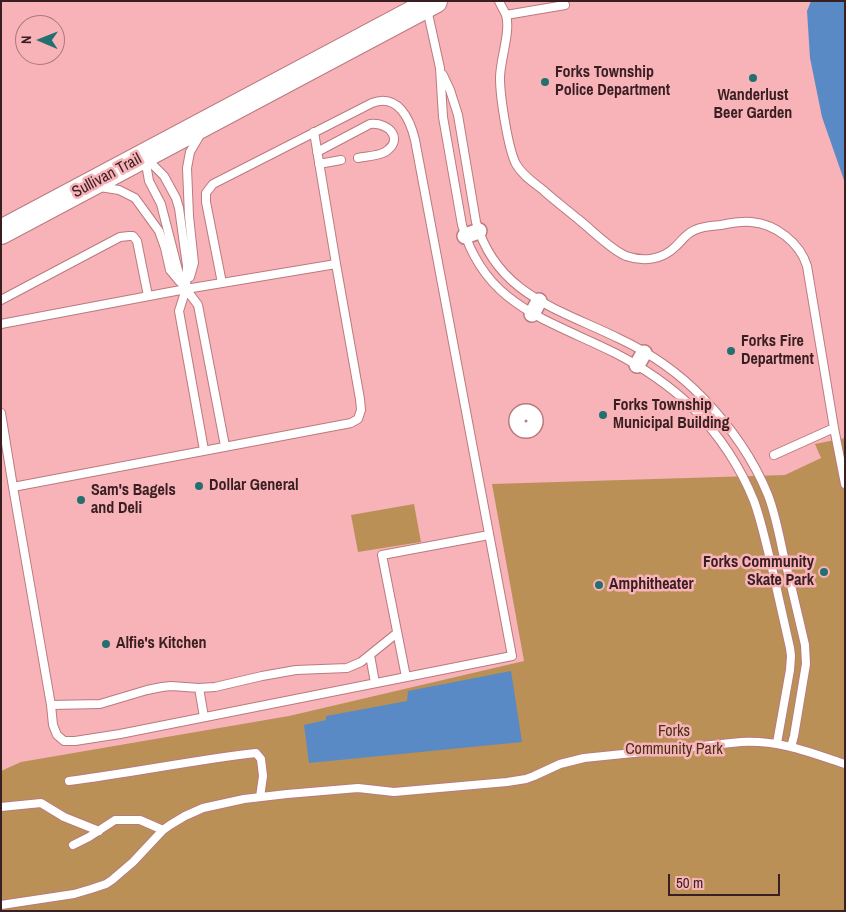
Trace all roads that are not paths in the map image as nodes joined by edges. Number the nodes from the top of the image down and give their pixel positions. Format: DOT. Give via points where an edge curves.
graph roads {
  1 [pos="499,1"];
  2 [pos="431,4"];
  3 [pos="566,5"];
  4 [pos="506,15"];
  5 [pos="440,68"];
  6 [pos="213,120"];
  7 [pos="314,132"];
  8 [pos="317,152"];
  9 [pos="145,156"];
  10 [pos="358,158"];
  11 [pos="342,160"];
  12 [pos="319,164"];
  13 [pos="86,188"];
  14 [pos="4,229"];
  15 [pos="472,234"];
  16 [pos="336,264"];
  17 [pos="222,283"];
  18 [pos="186,289"];
  19 [pos="148,296"];
  20 [pos="1,300"];
  21 [pos="535,307"];
  22 [pos="1,324"];
  23 [pos="640,359"];
  24 [pos="1,413"];
  25 [pos="834,428"];
  26 [pos="225,446"];
  27 [pos="204,450"];
  28 [pos="774,455"];
  29 [pos="845,484"];
  30 [pos="13,487"];
  31 [pos="489,535"];
  32 [pos="397,633"];
  33 [pos="370,655"];
  34 [pos="406,677"];
  35 [pos="375,683"];
  36 [pos="198,688"];
  37 [pos="51,705"];
  38 [pos="204,717"];
  39 [pos="777,744"];
  40 [pos="791,747"];
  41 [pos="845,764"];
  42 [pos="69,781"];
  43 [pos="260,797"];
  44 [pos="1,807"];
  45 [pos="163,830"];
  46 [pos="99,831"];
  47 [pos="74,845"];
  48 [pos="1,905"];
  1 -- 4 [label="lane"];
  2 -- 5 [label="lane"];
  2 -- 6 [label="main road, Sullivan Trail"];
  3 -- 4 [label="lane"];
  4 -- 25 [label="lane" via="508,25 500,89 510,148 520,170 616,251 634,258 664,256 693,230 700,228 749,222 779,231 805,258"];
  5 -- 15 [label="lane" via="443,117 460,217"];
  5 -- 15 [label="lane" via="458,115 476,222"];
  6 -- 9 [label="main road, Sullivan Trail"];
  6 -- 18 [label="lane" via="193,146 187,168 194,263"];
  7 -- 8 [label="lane"];
  7 -- 17 [label="lane" via="210,186 206,202"];
  7 -- 31 [label="lane" via="381,100 390,101 400,108 412,128"];
  8 -- 10 [label="lane" via="370,124 388,127 394,139 392,146 382,153"];
  8 -- 12 [label="lane"];
  9 -- 13 [label="main road, Sullivan Trail"];
  9 -- 18 [label="lane" via="149,181 161,204"];
  9 -- 18 [label="lane" via="164,176 176,198 188,266"];
  11 -- 12 [label="lane"];
  12 -- 16 [label="lane"];
  13 -- 14 [label="main road, Sullivan Trail"];
  13 -- 18 [label="lane" via="114,189 135,198 159,231 170,270"];
  15 -- 21 [label="lane"];
  15 -- 21 [label="lane" via="473,255 488,276 508,298"];
  16 -- 17 [label="lane"];
  16 -- 26 [label="lane" via="360,399 358,419 351,423"];
  17 -- 18 [label="lane"];
  18 -- 19 [label="lane"];
  18 -- 26 [label="lane" via="198,305"];
  18 -- 27 [label="lane" via="179,311"];
  19 -- 20 [label="lane" via="138,241 129,236 120,237"];
  19 -- 22 [label="lane"];
  21 -- 23 [label="lane" via="614,353"];
  21 -- 23 [label="lane" via="620,339"];
  23 -- 39 [label="lane" via="713,432 729,452 754,501 791,656"];
  23 -- 40 [label="lane" via="672,371 703,397 741,444 768,496 805,645 804,678"];
  24 -- 30 [label="lane"];
  25 -- 28 [label="lane"];
  25 -- 29 [label="lane"];
  26 -- 27 [label="lane"];
  27 -- 30 [label="lane"];
  30 -- 37 [label="lane"];
  31 -- 32 [label="lane" via="382,555"];
  31 -- 34 [label="lane" via="512,656"];
  32 -- 33 [label="lane"];
  32 -- 34 [label="lane"];
  33 -- 35 [label="lane"];
  33 -- 36 [label="lane" via="347,668 296,670"];
  34 -- 35 [label="lane"];
  35 -- 38 [label="lane"];
  36 -- 37 [label="lane" via="162,687 100,704"];
  36 -- 38 [label="lane"];
  37 -- 38 [label="lane" via="57,734 64,741 75,742"];
  39 -- 40 [label="lane"];
  39 -- 43 [label="lane" via="741,742 584,758 507,782 394,792 358,788"];
  40 -- 41 [label="lane"];
  42 -- 43 [label="lane" via="256,753 261,759 263,776"];
  43 -- 45 [label="lane" via="203,808"];
  44 -- 46 [label="lane" via="41,803 64,817"];
  45 -- 46 [label="lane" via="140,820 115,820"];
  45 -- 48 [label="lane" via="123,871 99,887"];
  46 -- 47 [label="lane"];
}
